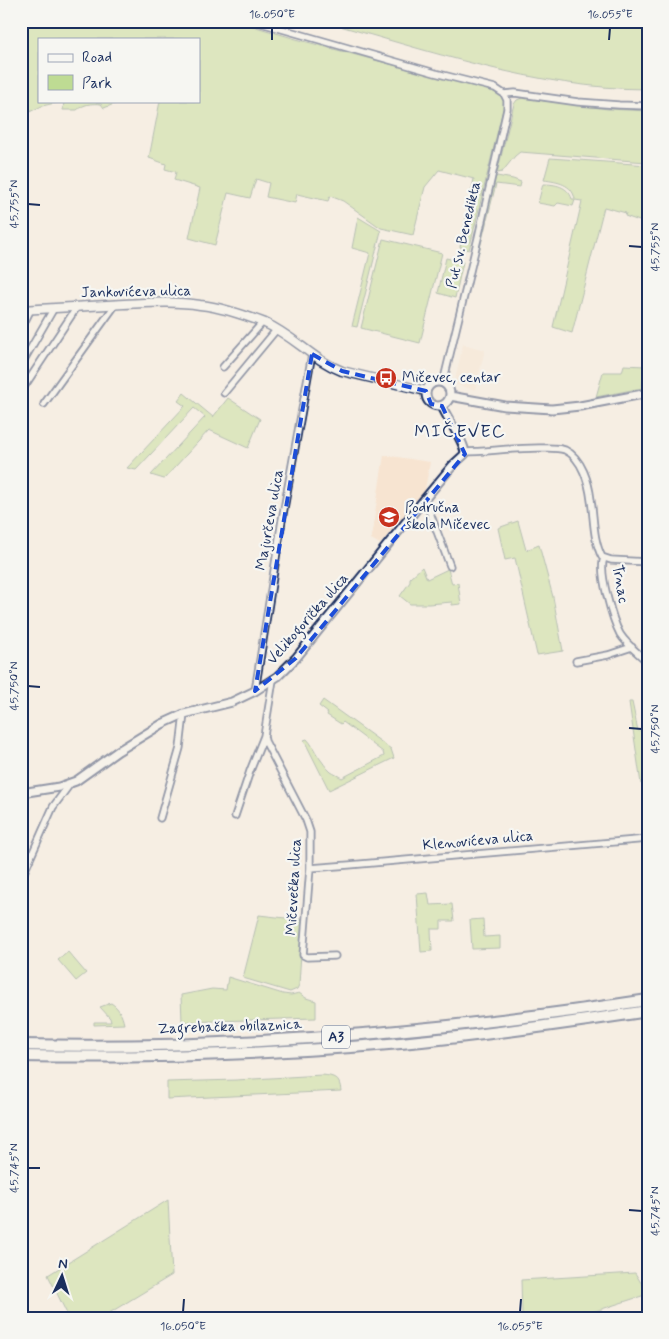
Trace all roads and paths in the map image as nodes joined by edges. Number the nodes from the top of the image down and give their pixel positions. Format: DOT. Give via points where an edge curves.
graph roads {
  1 [pos="254,21"];
  2 [pos="504,94"];
  3 [pos="648,106"];
  4 [pos="116,304"];
  5 [pos="77,307"];
  6 [pos="54,308"];
  7 [pos="31,309"];
  8 [pos="21,310"];
  9 [pos="263,322"];
  10 [pos="21,329"];
  11 [pos="277,329"];
  12 [pos="312,354"];
  13 [pos="21,365"];
  14 [pos="223,366"];
  15 [pos="443,383"];
  16 [pos="22,390"];
  17 [pos="426,391"];
  18 [pos="224,393"];
  19 [pos="648,393"];
  20 [pos="450,396"];
  21 [pos="44,404"];
  22 [pos="442,406"];
  23 [pos="465,452"];
  24 [pos="423,501"];
  25 [pos="604,558"];
  26 [pos="648,562"];
  27 [pos="450,566"];
  28 [pos="632,647"];
  29 [pos="576,661"];
  30 [pos="648,662"];
  31 [pos="272,680"];
  32 [pos="255,690"];
  33 [pos="184,714"];
  34 [pos="264,736"];
  35 [pos="70,784"];
  36 [pos="21,793"];
  37 [pos="235,816"];
  38 [pos="160,818"];
  39 [pos="648,839"];
  40 [pos="310,868"];
  41 [pos="21,879"];
  42 [pos="335,956"];
  43 [pos="648,1000"];
  44 [pos="648,1011"];
  45 [pos="21,1045"];
  46 [pos="21,1056"];
  1 -- 2 [label="street" via="495,88"];
  2 -- 3 [label="street"];
  2 -- 15 [label="street, Put sv. Benedikta" via="507,109"];
  4 -- 5 [label="main road, Jankovićeva ulica"];
  4 -- 9 [label="main road, Jankovićeva ulica" via="201,305"];
  4 -- 21 [label="street"];
  5 -- 6 [label="main road, Jankovićeva ulica"];
  5 -- 16 [label="street"];
  6 -- 7 [label="main road, Jankovićeva ulica"];
  6 -- 13 [label="street"];
  7 -- 8 [label="main road, Jankovićeva ulica"];
  7 -- 10 [label="street"];
  9 -- 11 [label="main road, Jankovićeva ulica"];
  9 -- 14 [label="street"];
  11 -- 12 [label="main road, Jankovićeva ulica"];
  11 -- 18 [label="street"];
  12 -- 17 [label="main road, Jankovićeva ulica" via="342,371"];
  12 -- 32 [label="street, Majurčeva ulica"];
  15 -- 17 [label="street" via="433,383"];
  15 -- 20 [label="street"];
  17 -- 22 [label="street" via="426,398 431,404"];
  19 -- 20 [label="street" via="552,409 505,406"];
  20 -- 22 [label="street"];
  22 -- 23 [label="street"];
  23 -- 24 [label="street, Velikogorička ulica"];
  23 -- 25 [label="street, Trnac" via="560,448 571,454 580,465 590,489 596,538"];
  24 -- 27 [label="street"];
  24 -- 31 [label="street, Velikogorička ulica" via="296,658"];
  25 -- 26 [label="street"];
  25 -- 28 [label="street, Trnac" via="602,568 613,616 620,633"];
  28 -- 29 [label="street"];
  28 -- 30 [label="street, Trnac"];
  31 -- 32 [label="street, Velikogorička ulica"];
  31 -- 34 [label="street"];
  32 -- 33 [label="street, Velikogorička ulica" via="232,702"];
  33 -- 35 [label="street, Velikogorička ulica" via="142,736"];
  33 -- 38 [label="street" via="180,748"];
  34 -- 37 [label="street"];
  34 -- 40 [label="street, Mičevečka ulica" via="309,826"];
  35 -- 36 [label="street, Velikogorička ulica"];
  35 -- 41 [label="street" via="53,807"];
  39 -- 40 [label="street, Klenovićeva ulica"];
  40 -- 42 [label="street, Mičevečka ulica" via="303,955"];
  43 -- 45 [label="highway, Zagrebačka obilaznica / A3" via="483,1023 351,1036 217,1044"];
  44 -- 46 [label="highway, Zagrebačka obilaznica / A3" via="494,1033 352,1047 174,1056"];
}
